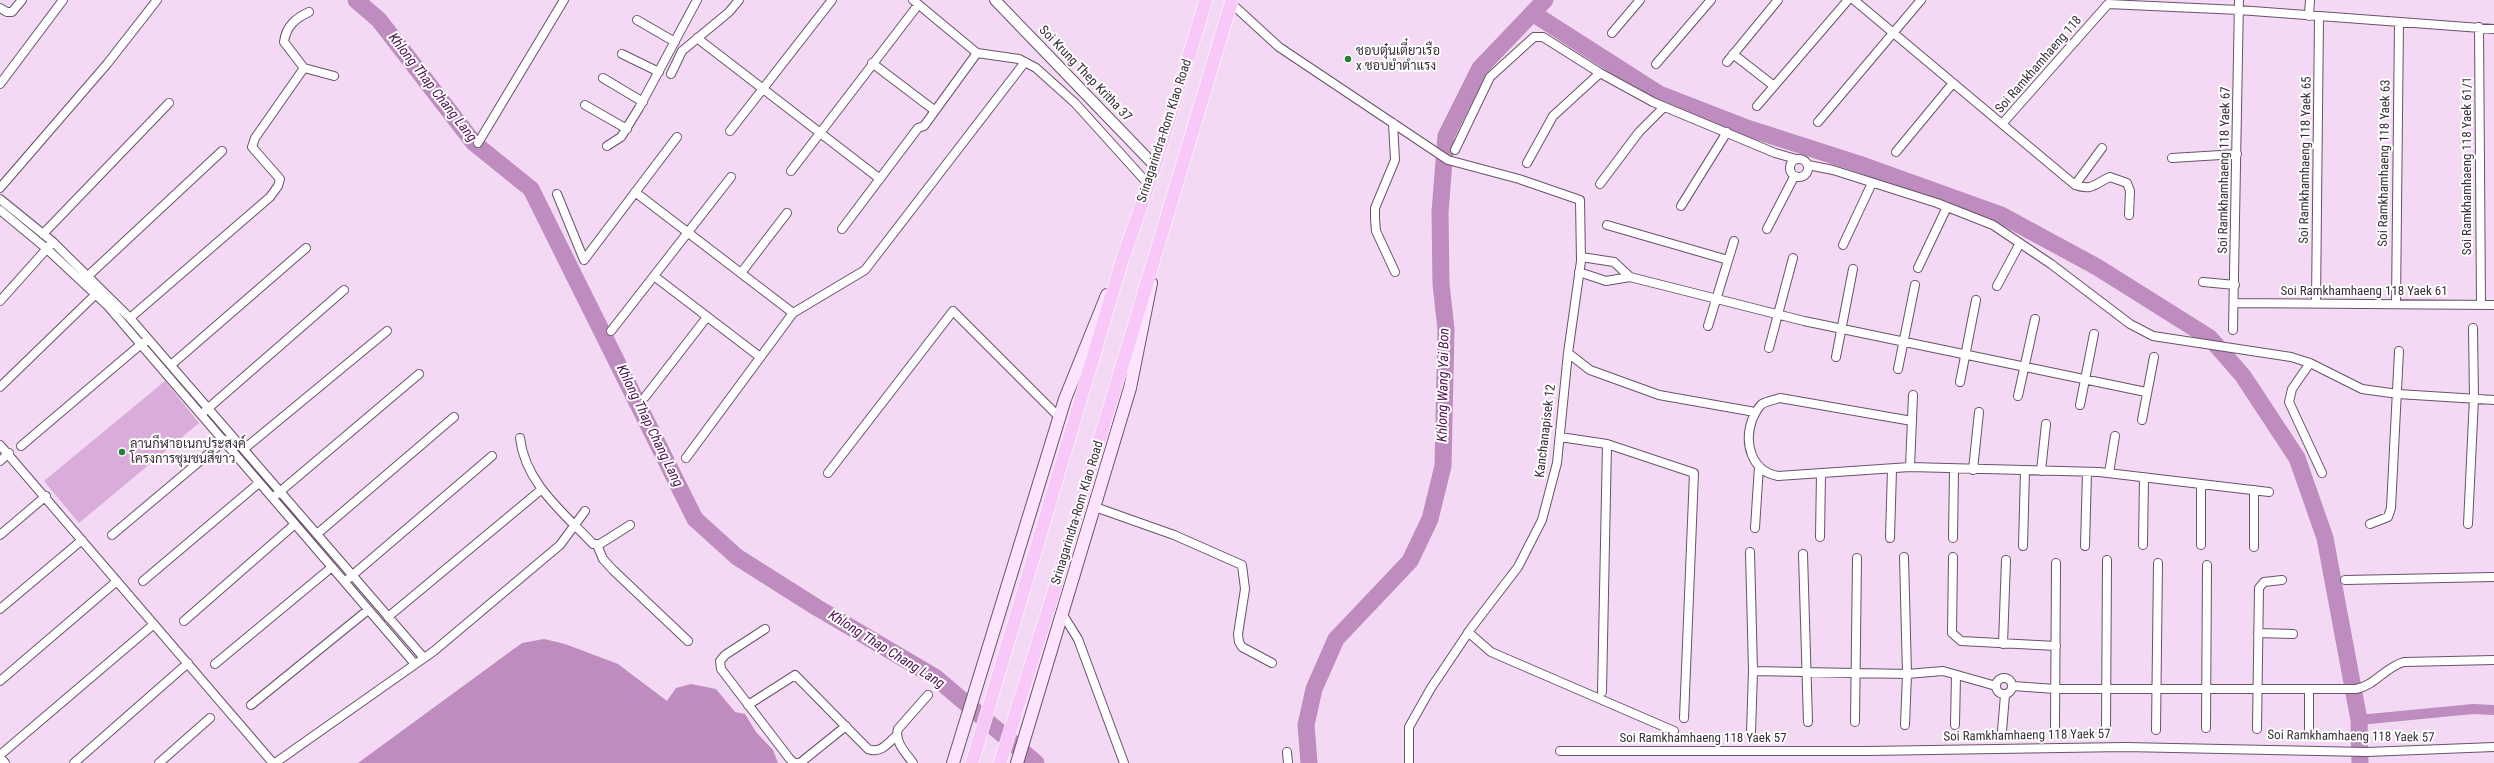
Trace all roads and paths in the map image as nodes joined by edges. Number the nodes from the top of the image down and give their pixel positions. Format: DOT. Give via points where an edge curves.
graph roads {
  1 [pos="22,0"];
  2 [pos="63,0"];
  3 [pos="158,0"];
  4 [pos="564,0"];
  5 [pos="697,0"];
  6 [pos="739,0"];
  7 [pos="832,0"];
  8 [pos="995,0"];
  9 [pos="1206,0"];
  10 [pos="1640,0"];
  11 [pos="1711,0"];
  12 [pos="1778,0"];
  13 [pos="1848,0"];
  14 [pos="1854,0"];
  15 [pos="1921,0"];
  16 [pos="2239,0"];
  17 [pos="2310,0"];
  18 [pos="916,2"];
  19 [pos="1232,2"];
  20 [pos="2110,2"];
  21 [pos="0,8"];
  22 [pos="2239,10"];
  23 [pos="309,12"];
  24 [pos="2309,16"];
  25 [pos="2319,17"];
  26 [pos="637,20"];
  27 [pos="2399,22"];
  28 [pos="2479,27"];
  29 [pos="2494,29"];
  30 [pos="1894,32"];
  31 [pos="1612,33"];
  32 [pos="697,38"];
  33 [pos="675,42"];
  34 [pos="622,54"];
  35 [pos="977,54"];
  36 [pos="1732,54"];
  37 [pos="1025,62"];
  38 [pos="1727,62"];
  39 [pos="872,63"];
  40 [pos="1656,64"];
  41 [pos="304,68"];
  42 [pos="659,72"];
  43 [pos="1600,73"];
  44 [pos="671,74"];
  45 [pos="334,76"];
  46 [pos="603,78"];
  47 [pos="1953,83"];
  48 [pos="0,84"];
  49 [pos="1774,86"];
  50 [pos="763,88"];
  51 [pos="643,102"];
  52 [pos="169,103"];
  53 [pos="585,105"];
  54 [pos="1758,106"];
  55 [pos="1664,107"];
  56 [pos="934,110"];
  57 [pos="1818,122"];
  58 [pos="1393,123"];
  59 [pos="2002,124"];
  60 [pos="627,129"];
  61 [pos="730,131"];
  62 [pos="820,132"];
  63 [pos="1727,132"];
  64 [pos="677,136"];
  65 [pos="478,143"];
  66 [pos="607,146"];
  67 [pos="2102,148"];
  68 [pos="1455,150"];
  69 [pos="222,151"];
  70 [pos="1896,152"];
  71 [pos="2237,154"];
  72 [pos="2172,158"];
  73 [pos="1796,159"];
  74 [pos="1527,163"];
  75 [pos="1808,165"];
  76 [pos="1155,166"];
  77 [pos="791,171"];
  78 [pos="731,177"];
  79 [pos="1794,177"];
  80 [pos="880,179"];
  81 [pos="1872,183"];
  82 [pos="1600,184"];
  83 [pos="2075,184"];
  84 [pos="1149,185"];
  85 [pos="0,188"];
  86 [pos="635,192"];
  87 [pos="557,194"];
  88 [pos="0,199"];
  89 [pos="1681,206"];
  90 [pos="1947,207"];
  91 [pos="0,210"];
  92 [pos="787,213"];
  93 [pos="2129,215"];
  94 [pos="1607,225"];
  95 [pos="842,229"];
  96 [pos="1768,229"];
  97 [pos="688,232"];
  98 [pos="43,234"];
  99 [pos="1734,241"];
  100 [pos="2020,244"];
  101 [pos="50,245"];
  102 [pos="1843,245"];
  103 [pos="306,248"];
  104 [pos="1581,257"];
  105 [pos="1794,258"];
  106 [pos="1728,260"];
  107 [pos="1122,261"];
  108 [pos="1154,262"];
  109 [pos="1853,268"];
  110 [pos="1918,268"];
  111 [pos="1395,272"];
  112 [pos="1579,272"];
  113 [pos="741,273"];
  114 [pos="88,276"];
  115 [pos="654,276"];
  116 [pos="1630,277"];
  117 [pos="2203,282"];
  118 [pos="1915,285"];
  119 [pos="2235,285"];
  120 [pos="1997,286"];
  121 [pos="344,290"];
  122 [pos="96,294"];
  123 [pos="1716,299"];
  124 [pos="1976,300"];
  125 [pos="0,301"];
  126 [pos="2234,303"];
  127 [pos="2316,303"];
  128 [pos="2396,304"];
  129 [pos="2481,305"];
  130 [pos="2494,305"];
  131 [pos="793,313"];
  132 [pos="1778,314"];
  133 [pos="708,317"];
  134 [pos="130,318"];
  135 [pos="2035,319"];
  136 [pos="1708,326"];
  137 [pos="1842,328"];
  138 [pos="2473,328"];
  139 [pos="611,330"];
  140 [pos="2233,330"];
  141 [pos="387,331"];
  142 [pos="2094,334"];
  143 [pos="145,341"];
  144 [pos="1903,341"];
  145 [pos="1769,348"];
  146 [pos="2399,351"];
  147 [pos="1568,353"];
  148 [pos="1966,354"];
  149 [pos="1836,356"];
  150 [pos="760,357"];
  151 [pos="2154,357"];
  152 [pos="2310,363"];
  153 [pos="171,365"];
  154 [pos="2025,366"];
  155 [pos="1898,369"];
  156 [pos="419,374"];
  157 [pos="2085,379"];
  158 [pos="1960,382"];
  159 [pos="0,386"];
  160 [pos="2146,392"];
  161 [pos="2398,394"];
  162 [pos="1913,395"];
  163 [pos="2018,396"];
  164 [pos="645,397"];
  165 [pos="2474,398"];
  166 [pos="2494,400"];
  167 [pos="2080,405"];
  168 [pos="209,408"];
  169 [pos="1755,412"];
  170 [pos="1979,412"];
  171 [pos="202,414"];
  172 [pos="454,417"];
  173 [pos="1060,418"];
  174 [pos="2142,420"];
  175 [pos="1912,421"];
  176 [pos="2046,424"];
  177 [pos="2115,436"];
  178 [pos="1560,437"];
  179 [pos="520,438"];
  180 [pos="225,440"];
  181 [pos="1607,444"];
  182 [pos="0,445"];
  183 [pos="21,446"];
  184 [pos="244,449"];
  185 [pos="9,454"];
  186 [pos="492,456"];
  187 [pos="686,458"];
  188 [pos="0,461"];
  189 [pos="1759,466"];
  190 [pos="1910,468"];
  191 [pos="1892,469"];
  192 [pos="1954,469"];
  193 [pos="1973,470"];
  194 [pos="2025,471"];
  195 [pos="2041,471"];
  196 [pos="2087,472"];
  197 [pos="828,473"];
  198 [pos="1821,473"];
  199 [pos="2109,473"];
  200 [pos="2322,473"];
  201 [pos="2144,477"];
  202 [pos="259,483"];
  203 [pos="2201,484"];
  204 [pos="542,489"];
  205 [pos="2254,490"];
  206 [pos="280,492"];
  207 [pos="2270,492"];
  208 [pos="46,496"];
  209 [pos="272,499"];
  210 [pos="1095,507"];
  211 [pos="585,511"];
  212 [pos="295,524"];
  213 [pos="2370,524"];
  214 [pos="2468,524"];
  215 [pos="630,525"];
  216 [pos="576,526"];
  217 [pos="1755,528"];
  218 [pos="317,534"];
  219 [pos="0,535"];
  220 [pos="112,535"];
  221 [pos="1820,537"];
  222 [pos="1890,538"];
  223 [pos="1953,538"];
  224 [pos="82,540"];
  225 [pos="2142,544"];
  226 [pos="597,545"];
  227 [pos="2201,545"];
  228 [pos="2023,546"];
  229 [pos="2085,546"];
  230 [pos="2254,547"];
  231 [pos="1750,552"];
  232 [pos="1803,554"];
  233 [pos="1904,557"];
  234 [pos="1953,557"];
  235 [pos="1857,558"];
  236 [pos="2006,560"];
  237 [pos="2107,560"];
  238 [pos="2056,563"];
  239 [pos="2158,564"];
  240 [pos="2207,565"];
  241 [pos="332,567"];
  242 [pos="352,576"];
  243 [pos="2494,577"];
  244 [pos="2282,580"];
  245 [pos="2345,580"];
  246 [pos="117,581"];
  247 [pos="143,581"];
  248 [pos="344,582"];
  249 [pos="0,608"];
  250 [pos="368,610"];
  251 [pos="1064,615"];
  252 [pos="388,617"];
  253 [pos="184,621"];
  254 [pos="154,624"];
  255 [pos="765,629"];
  256 [pos="1468,632"];
  257 [pos="2258,633"];
  258 [pos="2293,634"];
  259 [pos="688,641"];
  260 [pos="2003,644"];
  261 [pos="2056,646"];
  262 [pos="424,658"];
  263 [pos="2494,660"];
  264 [pos="188,663"];
  265 [pos="1272,663"];
  266 [pos="215,664"];
  267 [pos="415,664"];
  268 [pos="1753,671"];
  269 [pos="1808,673"];
  270 [pos="1856,674"];
  271 [pos="1907,674"];
  272 [pos="1956,675"];
  273 [pos="0,681"];
  274 [pos="1996,686"];
  275 [pos="2013,686"];
  276 [pos="2055,689"];
  277 [pos="2106,689"];
  278 [pos="2156,689"];
  279 [pos="2207,689"];
  280 [pos="2258,689"];
  281 [pos="2309,689"];
  282 [pos="1602,692"];
  283 [pos="928,695"];
  284 [pos="2005,695"];
  285 [pos="251,705"];
  286 [pos="748,705"];
  287 [pos="210,718"];
  288 [pos="1684,718"];
  289 [pos="1808,722"];
  290 [pos="1855,722"];
  291 [pos="1905,725"];
  292 [pos="1955,725"];
  293 [pos="846,726"];
  294 [pos="2055,727"];
  295 [pos="2206,728"];
  296 [pos="2106,729"];
  297 [pos="2258,729"];
  298 [pos="2309,729"];
  299 [pos="2156,730"];
  300 [pos="1674,731"];
  301 [pos="2002,731"];
  302 [pos="1751,734"];
  303 [pos="896,735"];
  304 [pos="2494,747"];
  305 [pos="1560,751"];
  306 [pos="1286,752"];
  307 [pos="0,756"];
  308 [pos="973,758"];
  309 [pos="5,763"];
  310 [pos="74,763"];
  311 [pos="159,763"];
  312 [pos="274,763"];
  313 [pos="913,763"];
  314 [pos="954,763"];
  315 [pos="1000,763"];
  316 [pos="1017,763"];
  317 [pos="1124,763"];
  318 [pos="1288,763"];
  319 [pos="1409,763"];
  1 -- 21 [label="street" via="12,12"];
  2 -- 48 [label="street"];
  3 -- 85 [label="street" via="107,64"];
  4 -- 65 [label="street"];
  5 -- 33 [label="street"];
  6 -- 32 [label="street" via="730,12"];
  7 -- 50 [label="street"];
  8 -- 76 [label="street, Soi Krung Thep Kritha 37"];
  9 -- 76 [label="main road, Srinagarindra-Rom Klao Road"];
  10 -- 31 [label="street"];
  11 -- 40 [label="street"];
  12 -- 36 [label="street"];
  13 -- 49 [label="street"];
  14 -- 30 [label="street, Soi Ramkhamhaeng 118"];
  15 -- 30 [label="street"];
  16 -- 22 [label="street, Soi Ramkhamhaeng 118 Yaek 67"];
  17 -- 24 [label="street"];
  18 -- 35 [label="street"];
  18 -- 39 [label="street"];
  19 -- 58 [label="street" via="1279,47"];
  19 -- 108 [label="main road, Srinagarindra-Rom Klao Road"];
  20 -- 22 [label="street, Soi Ramkhamhaeng 118"];
  20 -- 59 [label="street, Soi Ramkhamhaeng 118"];
  22 -- 24 [label="street, Soi Ramkhamhaeng 118"];
  22 -- 71 [label="street, Soi Ramkhamhaeng 118 Yaek 67"];
  23 -- 41 [label="street" via="293,22 286,32 284,42"];
  24 -- 25 [label="street, Soi Ramkhamhaeng 118"];
  25 -- 27 [label="street, Soi Ramkhamhaeng 118"];
  25 -- 127 [label="street, Soi Ramkhamhaeng 118 Yaek 65"];
  26 -- 33 [label="street"];
  27 -- 28 [label="street, Soi Ramkhamhaeng 118"];
  27 -- 128 [label="street, Soi Ramkhamhaeng 118 Yaek 63"];
  28 -- 29 [label="street, Soi Ramkhamhaeng 118"];
  28 -- 129 [label="street, Soi Ramkhamhaeng 118 Yaek 61/1"];
  30 -- 47 [label="street, Soi Ramkhamhaeng 118"];
  30 -- 57 [label="street"];
  32 -- 44 [label="street" via="682,51"];
  32 -- 50 [label="street"];
  33 -- 42 [label="street"];
  34 -- 42 [label="street"];
  35 -- 37 [label="street"];
  35 -- 56 [label="street"];
  36 -- 38 [label="street"];
  36 -- 49 [label="street"];
  37 -- 84 [label="street" via="1036,68 1075,103"];
  37 -- 131 [label="street" via="865,270"];
  39 -- 56 [label="street"];
  39 -- 62 [label="street"];
  41 -- 45 [label="street"];
  41 -- 134 [label="street" via="252,144 255,151 279,175 280,182 275,191 255,212"];
  42 -- 51 [label="street"];
  43 -- 55 [label="street"];
  43 -- 68 [label="street" via="1547,38 1534,37 1490,77"];
  43 -- 74 [label="street" via="1553,116"];
  46 -- 51 [label="street"];
  47 -- 59 [label="street, Soi Ramkhamhaeng 118"];
  47 -- 70 [label="street"];
  49 -- 54 [label="street"];
  50 -- 61 [label="street"];
  50 -- 62 [label="street"];
  51 -- 60 [label="street"];
  52 -- 98 [label="street"];
  53 -- 60 [label="street"];
  55 -- 63 [label="street"];
  55 -- 82 [label="street" via="1639,132"];
  56 -- 80 [label="street"];
  58 -- 104 [label="street, Kanchanapisek 12" via="1448,160 1519,179 1580,200"];
  58 -- 111 [label="street" via="1395,160 1375,208 1375,219 1376,231"];
  59 -- 83 [label="street"];
  60 -- 66 [label="street" via="616,142"];
  62 -- 77 [label="street"];
  62 -- 80 [label="street"];
  63 -- 73 [label="street"];
  63 -- 89 [label="street"];
  64 -- 86 [label="street"];
  67 -- 83 [label="street"];
  69 -- 114 [label="street"];
  71 -- 72 [label="street"];
  71 -- 119 [label="street, Soi Ramkhamhaeng 118 Yaek 67"];
  73 -- 75 [label="street" via="1801,159"];
  73 -- 79 [label="street" via="1790,164 1789,171"];
  75 -- 79 [label="street" via="1807,173 1802,177"];
  75 -- 81 [label="street"];
  76 -- 84 [label="main road, Srinagarindra-Rom Klao Road"];
  78 -- 97 [label="street"];
  79 -- 96 [label="street"];
  80 -- 95 [label="street"];
  81 -- 90 [label="street"];
  81 -- 102 [label="street"];
  83 -- 93 [label="street" via="2086,188 2099,185 2110,177 2127,183 2130,191"];
  84 -- 107 [label="main road, Srinagarindra-Rom Klao Road"];
  86 -- 87 [label="street" via="584,260"];
  86 -- 97 [label="street"];
  88 -- 98 [label="street"];
  90 -- 100 [label="street" via="1993,226"];
  90 -- 110 [label="street"];
  91 -- 101 [label="street"];
  92 -- 113 [label="street"];
  94 -- 106 [label="street"];
  97 -- 113 [label="street"];
  97 -- 115 [label="street"];
  98 -- 101 [label="street"];
  99 -- 106 [label="street"];
  100 -- 120 [label="street"];
  100 -- 152 [label="street" via="2051,264 2130,324 2165,339 2291,357"];
  101 -- 114 [label="street"];
  101 -- 122 [label="street"];
  101 -- 125 [label="street"];
  103 -- 153 [label="street"];
  104 -- 112 [label="street, Kanchanapisek 12"];
  104 -- 116 [label="street" via="1614,262"];
  105 -- 132 [label="street"];
  106 -- 123 [label="street"];
  107 -- 173 [label="main road, Srinagarindra-Rom Klao Road" via="1084,349"];
  107 -- 308 [label="main road, Srinagarindra-Rom Klao Road"];
  108 -- 210 [label="main road, Srinagarindra-Rom Klao Road" via="1132,381"];
  108 -- 315 [label="main road, Srinagarindra-Rom Klao Road"];
  109 -- 137 [label="street"];
  112 -- 116 [label="street" via="1606,281"];
  112 -- 147 [label="street, Kanchanapisek 12"];
  113 -- 131 [label="street"];
  114 -- 134 [label="street"];
  115 -- 133 [label="street"];
  115 -- 139 [label="street"];
  116 -- 123 [label="street"];
  117 -- 119 [label="street"];
  118 -- 144 [label="street"];
  119 -- 126 [label="street, Soi Ramkhamhaeng 118 Yaek 67"];
  121 -- 168 [label="street"];
  122 -- 143 [label="street"];
  122 -- 159 [label="street"];
  123 -- 132 [label="street"];
  123 -- 136 [label="street"];
  124 -- 148 [label="street"];
  126 -- 127 [label="street, Soi Ramkhamhaeng 118 Yaek 61"];
  126 -- 140 [label="street, Soi Ramkhamhaeng 118 Yaek 67"];
  127 -- 128 [label="street, Soi Ramkhamhaeng 118 Yaek 61"];
  128 -- 129 [label="street, Soi Ramkhamhaeng 118 Yaek 61"];
  129 -- 130 [label="street, Soi Ramkhamhaeng 118 Yaek 61"];
  131 -- 150 [label="street"];
  132 -- 137 [label="street"];
  132 -- 145 [label="street"];
  133 -- 150 [label="street"];
  133 -- 164 [label="street"];
  134 -- 143 [label="street"];
  135 -- 154 [label="street"];
  137 -- 144 [label="street"];
  137 -- 149 [label="street"];
  138 -- 165 [label="street"];
  141 -- 184 [label="street"];
  142 -- 157 [label="street"];
  143 -- 153 [label="street"];
  143 -- 171 [label="street"];
  143 -- 183 [label="street"];
  144 -- 148 [label="street"];
  144 -- 155 [label="street"];
  146 -- 161 [label="street"];
  147 -- 169 [label="street" via="1590,370 1658,395"];
  147 -- 178 [label="street, Kanchanapisek 12"];
  148 -- 154 [label="street"];
  148 -- 158 [label="street"];
  150 -- 187 [label="street"];
  151 -- 160 [label="street"];
  152 -- 161 [label="street" via="2350,385"];
  152 -- 200 [label="street" via="2292,389 2289,402"];
  153 -- 168 [label="street"];
  154 -- 157 [label="street"];
  154 -- 163 [label="street"];
  156 -- 206 [label="street"];
  157 -- 160 [label="street"];
  157 -- 167 [label="street"];
  160 -- 174 [label="street"];
  161 -- 165 [label="street"];
  161 -- 213 [label="street" via="2390,514 2385,519"];
  162 -- 175 [label="street"];
  165 -- 166 [label="street"];
  165 -- 214 [label="street"];
  168 -- 171 [label="street"];
  168 -- 184 [label="street"];
  169 -- 175 [label="street" via="1762,404 1780,398"];
  169 -- 189 [label="street" via="1748,444"];
  170 -- 193 [label="street"];
  171 -- 180 [label="street"];
  172 -- 218 [label="street"];
  173 -- 197 [label="street" via="953,311"];
  173 -- 314 [label="main road, Srinagarindra-Rom Klao Road"];
  175 -- 190 [label="street"];
  176 -- 195 [label="street"];
  177 -- 199 [label="street"];
  178 -- 181 [label="street"];
  178 -- 256 [label="street, Kanchanapisek 12" via="1557,463 1542,520 1518,567"];
  179 -- 204 [label="street" via="526,465"];
  180 -- 202 [label="street"];
  180 -- 220 [label="street"];
  181 -- 282 [label="street"];
  181 -- 288 [label="street" via="1694,473"];
  182 -- 185 [label="street"];
  184 -- 206 [label="street"];
  185 -- 188 [label="street"];
  185 -- 208 [label="street"];
  186 -- 242 [label="street"];
  189 -- 198 [label="street" via="1768,474 1778,476"];
  189 -- 217 [label="street"];
  190 -- 191 [label="street"];
  190 -- 192 [label="street"];
  191 -- 198 [label="street"];
  191 -- 222 [label="street"];
  192 -- 193 [label="street"];
  192 -- 223 [label="street"];
  193 -- 194 [label="street"];
  194 -- 195 [label="street"];
  194 -- 228 [label="street"];
  195 -- 196 [label="street"];
  196 -- 199 [label="street"];
  196 -- 229 [label="street"];
  198 -- 221 [label="street"];
  199 -- 201 [label="street"];
  201 -- 203 [label="street"];
  201 -- 225 [label="street"];
  202 -- 209 [label="street"];
  202 -- 247 [label="street"];
  203 -- 205 [label="street"];
  203 -- 227 [label="street"];
  204 -- 216 [label="street"];
  204 -- 252 [label="street"];
  205 -- 207 [label="street"];
  205 -- 230 [label="street"];
  206 -- 209 [label="street"];
  206 -- 218 [label="street"];
  208 -- 219 [label="street"];
  208 -- 224 [label="street"];
  209 -- 212 [label="street"];
  210 -- 251 [label="main road, Srinagarindra-Rom Klao Road"];
  210 -- 265 [label="street" via="1174,535 1242,565 1245,589 1239,642 1242,647"];
  211 -- 216 [label="street"];
  212 -- 241 [label="street"];
  212 -- 253 [label="street"];
  215 -- 226 [label="street"];
  216 -- 226 [label="street"];
  216 -- 262 [label="street" via="560,545"];
  218 -- 242 [label="street"];
  224 -- 246 [label="street"];
  224 -- 249 [label="street"];
  226 -- 259 [label="street" via="603,559 613,570"];
  231 -- 268 [label="street"];
  232 -- 269 [label="street"];
  233 -- 271 [label="street"];
  234 -- 260 [label="street" via="1952,633 1961,641"];
  235 -- 270 [label="street"];
  236 -- 260 [label="street"];
  237 -- 277 [label="street"];
  238 -- 261 [label="street"];
  239 -- 278 [label="street"];
  240 -- 279 [label="street"];
  241 -- 248 [label="street"];
  241 -- 266 [label="street"];
  242 -- 248 [label="street"];
  242 -- 252 [label="street"];
  243 -- 245 [label="street"];
  244 -- 257 [label="street" via="2264,582 2259,586"];
  246 -- 254 [label="street"];
  246 -- 273 [label="street"];
  248 -- 250 [label="street"];
  250 -- 267 [label="street"];
  250 -- 285 [label="street"];
  251 -- 316 [label="main road, Srinagarindra-Rom Klao Road"];
  251 -- 317 [label="street" via="1078,639"];
  252 -- 262 [label="street"];
  254 -- 264 [label="street"];
  254 -- 307 [label="street"];
  255 -- 286 [label="street" via="720,661 720,668"];
  256 -- 300 [label="street" via="1492,652"];
  256 -- 319 [label="street, Kanchanapisek 12" via="1409,727"];
  257 -- 258 [label="street"];
  257 -- 280 [label="street"];
  260 -- 261 [label="street"];
  261 -- 276 [label="street"];
  262 -- 267 [label="street"];
  263 -- 281 [label="street" via="2404,662 2391,667 2371,684 2356,688"];
  264 -- 310 [label="street"];
  264 -- 312 [label="street"];
  267 -- 312 [label="street"];
  268 -- 269 [label="street"];
  268 -- 302 [label="street"];
  269 -- 270 [label="street"];
  269 -- 289 [label="street"];
  270 -- 271 [label="street"];
  270 -- 290 [label="street"];
  271 -- 272 [label="street" via="1943,672"];
  271 -- 291 [label="street"];
  272 -- 274 [label="street"];
  272 -- 292 [label="street"];
  274 -- 275 [label="street" via="2002,678 2011,681"];
  274 -- 284 [label="street" via="1997,691"];
  275 -- 276 [label="street"];
  275 -- 284 [label="street"];
  276 -- 277 [label="street"];
  276 -- 294 [label="street"];
  277 -- 278 [label="street"];
  277 -- 296 [label="street"];
  278 -- 279 [label="street"];
  278 -- 299 [label="street"];
  279 -- 280 [label="street"];
  279 -- 295 [label="street"];
  280 -- 281 [label="street"];
  280 -- 297 [label="street"];
  281 -- 298 [label="street"];
  283 -- 303 [label="street" via="898,729"];
  284 -- 301 [label="street"];
  286 -- 293 [label="street" via="795,675"];
  286 -- 293 [label="street" via="794,763 800,763"];
  287 -- 311 [label="street"];
  293 -- 303 [label="street" via="868,749 875,752"];
  303 -- 313 [label="street"];
  304 -- 305 [label="street, Soi Ramkhamhaeng 118 Yaek 57" via="2367,752 2125,747 1867,751"];
  306 -- 318 [label="street"];
  307 -- 309 [label="street"];
}
